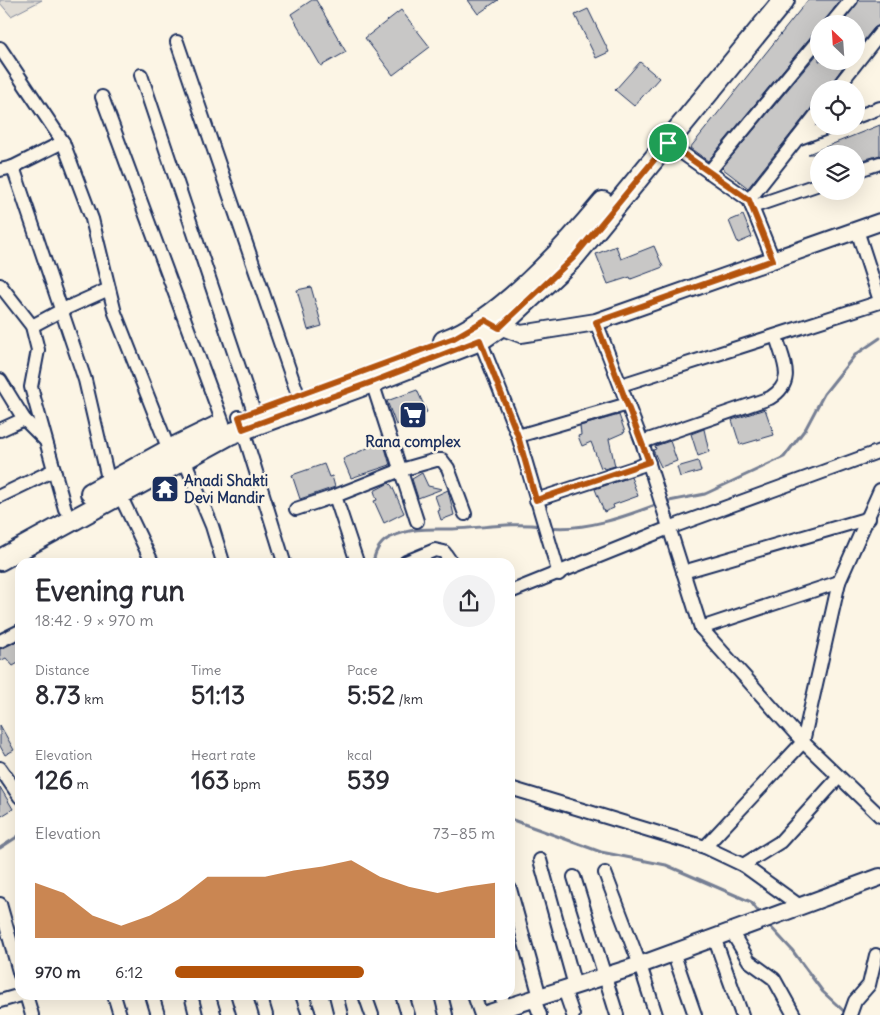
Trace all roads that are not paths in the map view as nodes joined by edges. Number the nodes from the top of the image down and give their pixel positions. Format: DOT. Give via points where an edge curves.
graph roads {
  1 [pos="768,0"];
  2 [pos="784,0"];
  3 [pos="850,0"];
  4 [pos="838,15"];
  5 [pos="880,33"];
  6 [pos="178,42"];
  7 [pos="0,48"];
  8 [pos="810,49"];
  9 [pos="141,75"];
  10 [pos="843,80"];
  11 [pos="102,97"];
  12 [pos="880,108"];
  13 [pos="865,114"];
  14 [pos="810,122"];
  15 [pos="810,134"];
  16 [pos="797,139"];
  17 [pos="63,142"];
  18 [pos="668,143"];
  19 [pos="880,163"];
  20 [pos="13,167"];
  21 [pos="865,168"];
  22 [pos="0,170"];
  23 [pos="709,172"];
  24 [pos="810,187"];
  25 [pos="751,204"];
  26 [pos="880,222"];
  27 [pos="856,230"];
  28 [pos="773,260"];
  29 [pos="0,286"];
  30 [pos="109,290"];
  31 [pos="880,302"];
  32 [pos="62,310"];
  33 [pos="596,322"];
  34 [pos="492,324"];
  35 [pos="32,326"];
  36 [pos="776,336"];
  37 [pos="480,340"];
  38 [pos="0,380"];
  39 [pos="372,382"];
  40 [pos="621,385"];
  41 [pos="298,395"];
  42 [pos="628,404"];
  43 [pos="24,419"];
  44 [pos="243,421"];
  45 [pos="0,430"];
  46 [pos="518,436"];
  47 [pos="45,440"];
  48 [pos="642,442"];
  49 [pos="880,451"];
  50 [pos="176,454"];
  51 [pos="649,462"];
  52 [pos="54,470"];
  53 [pos="401,470"];
  54 [pos="114,488"];
  55 [pos="880,490"];
  56 [pos="0,496"];
  57 [pos="335,496"];
  58 [pos="536,500"];
  59 [pos="65,508"];
  60 [pos="296,509"];
  61 [pos="465,514"];
  62 [pos="869,518"];
  63 [pos="417,521"];
  64 [pos="669,528"];
  65 [pos="0,544"];
  66 [pos="150,558"];
  67 [pos="222,558"];
  68 [pos="283,558"];
  69 [pos="356,558"];
  70 [pos="416,558"];
  71 [pos="448,558"];
  72 [pos="0,560"];
  73 [pos="683,572"];
  74 [pos="559,574"];
  75 [pos="839,582"];
  76 [pos="515,590"];
  77 [pos="701,628"];
  78 [pos="15,634"];
  79 [pos="0,641"];
  80 [pos="802,742"];
  81 [pos="0,768"];
  82 [pos="839,777"];
  83 [pos="4,783"];
  84 [pos="515,790"];
  85 [pos="15,793"];
  86 [pos="880,816"];
  87 [pos="705,847"];
  88 [pos="540,860"];
  89 [pos="743,865"];
  90 [pos="605,873"];
  91 [pos="574,877"];
  92 [pos="880,877"];
  93 [pos="0,904"];
  94 [pos="793,908"];
  95 [pos="515,909"];
  96 [pos="735,930"];
  97 [pos="714,937"];
  98 [pos="673,952"];
  99 [pos="876,955"];
  100 [pos="15,957"];
  101 [pos="640,964"];
  102 [pos="606,975"];
  103 [pos="569,987"];
  104 [pos="15,997"];
  105 [pos="537,998"];
  106 [pos="28,1000"];
  107 [pos="116,1000"];
  108 [pos="154,1000"];
  109 [pos="192,1000"];
  110 [pos="224,1000"];
  111 [pos="262,1000"];
  112 [pos="304,1000"];
  113 [pos="337,1000"];
  114 [pos="368,1000"];
  115 [pos="404,1000"];
  116 [pos="442,1000"];
  117 [pos="476,1000"];
  118 [pos="0,1001"];
  119 [pos="504,1007"];
  120 [pos="32,1015"];
  121 [pos="120,1015"];
  122 [pos="158,1015"];
  123 [pos="196,1015"];
  124 [pos="229,1015"];
  125 [pos="266,1015"];
  126 [pos="309,1015"];
  127 [pos="341,1015"];
  128 [pos="372,1015"];
  129 [pos="408,1015"];
  130 [pos="446,1015"];
  131 [pos="482,1015"];
  132 [pos="540,1015"];
  133 [pos="573,1015"];
  134 [pos="617,1015"];
  135 [pos="656,1015"];
  136 [pos="695,1015"];
  137 [pos="742,1015"];
  138 [pos="794,1015"];
  139 [pos="850,1015"];
  1 -- 34 [label="main road" via="598,208"];
  2 -- 18 [label="main road"];
  3 -- 4 [label="street"];
  5 -- 10 [label="street"];
  6 -- 41 [label="street"];
  7 -- 17 [label="street"];
  8 -- 23 [label="street"];
  9 -- 44 [label="street"];
  11 -- 44 [label="street"];
  12 -- 13 [label="street"];
  14 -- 16 [label="street"];
  15 -- 16 [label="street"];
  16 -- 25 [label="street"];
  17 -- 20 [label="street"];
  17 -- 30 [label="street" via="92,219"];
  18 -- 23 [label="street"];
  18 -- 34 [label="main road" via="573,258"];
  19 -- 21 [label="street"];
  20 -- 22 [label="street"];
  20 -- 32 [label="street"];
  23 -- 25 [label="street"];
  24 -- 25 [label="street"];
  25 -- 28 [label="street"];
  26 -- 27 [label="street"];
  27 -- 28 [label="street"];
  27 -- 31 [label="street"];
  28 -- 33 [label="street"];
  29 -- 35 [label="street"];
  30 -- 32 [label="street"];
  30 -- 50 [label="street" via="115,313"];
  31 -- 36 [label="street"];
  32 -- 35 [label="street"];
  32 -- 54 [label="street" via="86,380"];
  33 -- 34 [label="street" via="521,334"];
  33 -- 40 [label="street"];
  34 -- 37 [label="main road"];
  34 -- 41 [label="main road"];
  35 -- 47 [label="street" via="38,350 31,388"];
  36 -- 40 [label="street"];
  36 -- 48 [label="street" via="786,375 786,384 781,391 770,398"];
  37 -- 39 [label="main road"];
  37 -- 46 [label="street"];
  38 -- 43 [label="street"];
  39 -- 44 [label="main road"];
  39 -- 53 [label="street"];
  40 -- 42 [label="street"];
  41 -- 44 [label="main road"];
  42 -- 46 [label="street"];
  42 -- 48 [label="street"];
  43 -- 45 [label="street"];
  43 -- 47 [label="street"];
  44 -- 50 [label="main road"];
  44 -- 68 [label="street"];
  46 -- 58 [label="street"];
  47 -- 52 [label="street"];
  48 -- 51 [label="street"];
  49 -- 64 [label="street"];
  50 -- 54 [label="main road"];
  50 -- 67 [label="street" via="214,531"];
  51 -- 58 [label="street"];
  51 -- 64 [label="street"];
  52 -- 56 [label="street"];
  52 -- 59 [label="street"];
  53 -- 57 [label="street"];
  53 -- 61 [label="street" via="442,460"];
  53 -- 63 [label="street"];
  54 -- 59 [label="main road"];
  54 -- 66 [label="street"];
  54 -- 72 [label="main road"];
  55 -- 62 [label="street"];
  57 -- 60 [label="street"];
  57 -- 69 [label="street"];
  58 -- 74 [label="street"];
  59 -- 65 [label="main road"];
  62 -- 73 [label="street"];
  62 -- 75 [label="street"];
  64 -- 73 [label="street"];
  64 -- 74 [label="street"];
  70 -- 71 [label="street" via="435,550 444,552"];
  73 -- 77 [label="street"];
  74 -- 76 [label="street"];
  75 -- 77 [label="street"];
  75 -- 80 [label="street"];
  77 -- 80 [label="street"];
  78 -- 79 [label="street"];
  80 -- 82 [label="street"];
  80 -- 87 [label="street"];
  81 -- 83 [label="street"];
  82 -- 86 [label="street"];
  82 -- 89 [label="street" via="780,842"];
  83 -- 85 [label="street"];
  84 -- 87 [label="street"];
  87 -- 89 [label="street"];
  88 -- 103 [label="street"];
  89 -- 94 [label="street"];
  90 -- 101 [label="street"];
  91 -- 102 [label="street"];
  92 -- 94 [label="street"];
  93 -- 100 [label="street"];
  94 -- 96 [label="street"];
  95 -- 105 [label="street"];
  96 -- 97 [label="street"];
  96 -- 138 [label="street" via="749,961 774,979"];
  97 -- 98 [label="street"];
  97 -- 137 [label="street"];
  98 -- 101 [label="street"];
  98 -- 136 [label="street"];
  99 -- 139 [label="street" via="869,985 855,1001"];
  101 -- 102 [label="street"];
  101 -- 135 [label="street"];
  102 -- 103 [label="street"];
  102 -- 134 [label="street"];
  103 -- 105 [label="street"];
  103 -- 133 [label="street"];
  104 -- 118 [label="street"];
  105 -- 119 [label="street"];
  105 -- 132 [label="street"];
  106 -- 120 [label="street"];
  107 -- 121 [label="street"];
  108 -- 122 [label="street"];
  109 -- 123 [label="street"];
  110 -- 124 [label="street"];
  111 -- 125 [label="street"];
  112 -- 126 [label="street"];
  113 -- 127 [label="street"];
  114 -- 128 [label="street"];
  115 -- 129 [label="street"];
  116 -- 130 [label="street"];
  117 -- 131 [label="street"];
  119 -- 131 [label="street"];
}
